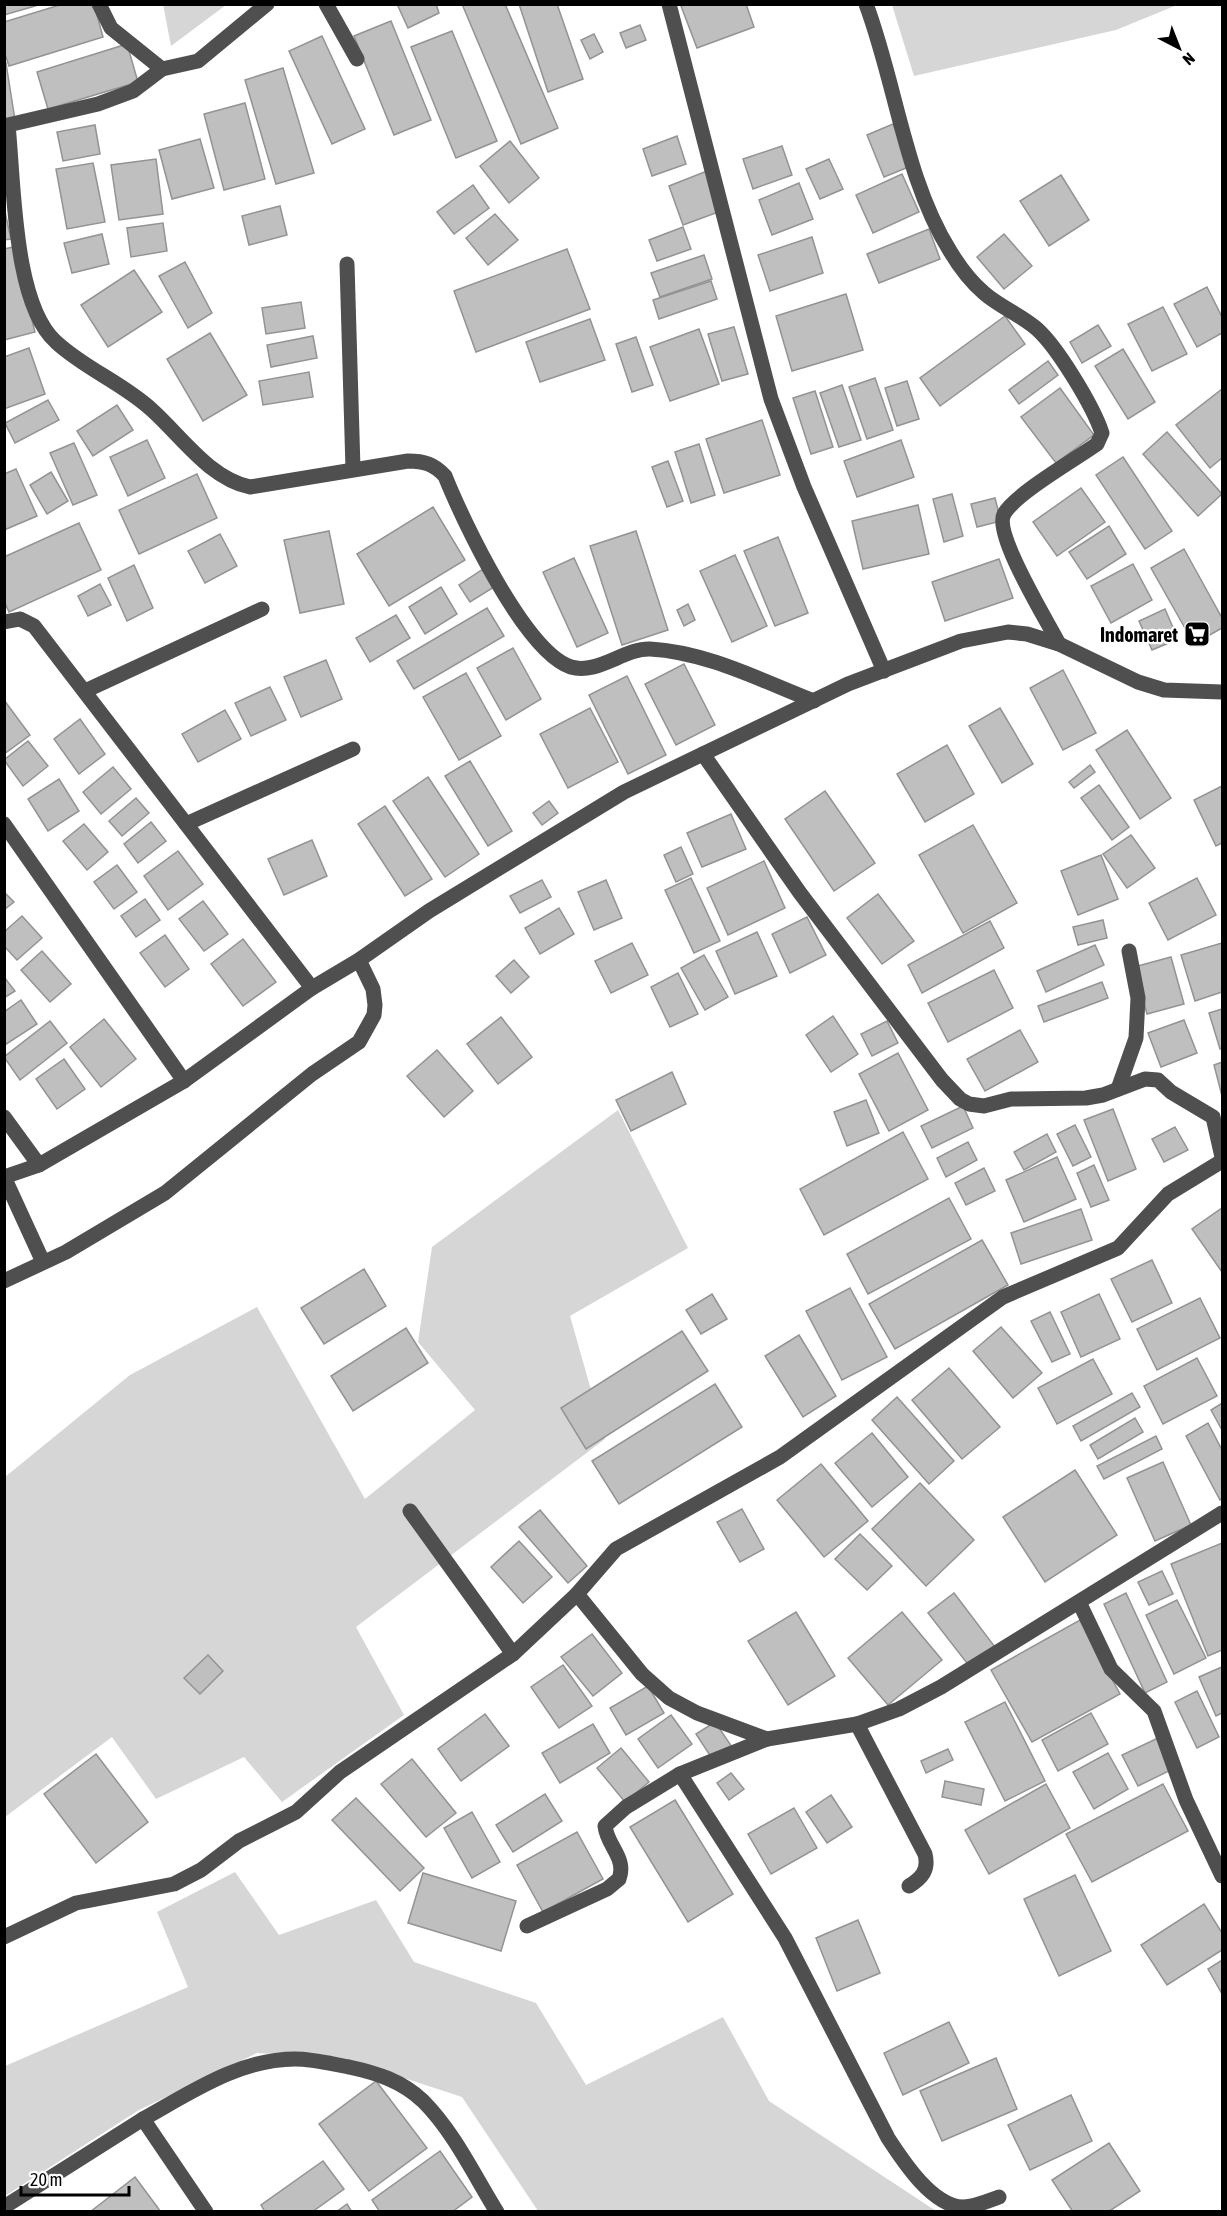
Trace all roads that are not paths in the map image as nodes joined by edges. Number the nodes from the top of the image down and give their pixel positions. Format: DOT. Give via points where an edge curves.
graph roads {
  1 [pos="99,4"];
  2 [pos="267,4"];
  3 [pos="326,4"];
  4 [pos="669,4"];
  5 [pos="867,4"];
  6 [pos="357,59"];
  7 [pos="162,69"];
  8 [pos="6,125"];
  9 [pos="346,264"];
  10 [pos="353,469"];
  11 [pos="262,609"];
  12 [pos="4,622"];
  13 [pos="1059,644"];
  14 [pos="884,671"];
  15 [pos="85,691"];
  16 [pos="1222,692"];
  17 [pos="814,701"];
  18 [pos="353,749"];
  19 [pos="703,754"];
  20 [pos="4,824"];
  21 [pos="186,824"];
  22 [pos="1128,951"];
  23 [pos="359,960"];
  24 [pos="312,988"];
  25 [pos="184,1081"];
  26 [pos="1118,1089"];
  27 [pos="4,1117"];
  28 [pos="1222,1159"];
  29 [pos="39,1165"];
  30 [pos="4,1177"];
  31 [pos="44,1262"];
  32 [pos="4,1281"];
  33 [pos="410,1512"];
  34 [pos="1222,1513"];
  35 [pos="577,1594"];
  36 [pos="1078,1602"];
  37 [pos="513,1654"];
  38 [pos="857,1724"];
  39 [pos="767,1739"];
  40 [pos="680,1774"];
  41 [pos="1222,1876"];
  42 [pos="909,1886"];
  43 [pos="527,1926"];
  44 [pos="4,1937"];
  45 [pos="142,2119"];
  46 [pos="999,2197"];
  47 [pos="4,2207"];
  48 [pos="206,2211"];
  49 [pos="497,2211"];
  1 -- 7 [label="street" via="111,28"];
  2 -- 7 [label="street" via="198,61"];
  3 -- 6 [label="street"];
  4 -- 14 [label="street" via="771,399 804,487"];
  5 -- 13 [label="street" via="927,207 948,249 985,294 1037,329 1052,345 1102,433 1097,444 1022,496 1004,515 1002,526 1007,545"];
  7 -- 8 [label="street" via="133,92 98,105"];
  8 -- 10 [label="street" via="23,281 32,308 55,342 127,389 217,473 237,484 250,487"];
  9 -- 10 [label="street"];
  10 -- 17 [label="street" via="408,461 438,468 508,602 551,655 569,666 596,664 647,649 673,652 700,658"];
  11 -- 15 [label="street"];
  12 -- 15 [label="street" via="20,619 34,626"];
  13 -- 14 [label="street" via="1027,634 990,633"];
  13 -- 16 [label="street" via="1138,682 1164,690"];
  14 -- 17 [label="street"];
  15 -- 21 [label="street"];
  17 -- 19 [label="street"];
  18 -- 21 [label="street"];
  19 -- 23 [label="street" via="624,792 429,911"];
  19 -- 26 [label="street" via="800,893 960,1099 984,1106 1011,1099 1086,1098"];
  20 -- 25 [label="street"];
  21 -- 24 [label="street"];
  22 -- 26 [label="street" via="1138,998 1136,1038"];
  23 -- 24 [label="street"];
  23 -- 31 [label="street" via="373,989 375,1005 371,1023 359,1042 312,1074 165,1193"];
  24 -- 25 [label="street"];
  25 -- 29 [label="street"];
  26 -- 28 [label="street" via="1145,1079 1158,1080 1213,1117"];
  27 -- 29 [label="street"];
  28 -- 35 [label="street" via="1168,1194 1118,1248 1004,1298 780,1457 615,1548"];
  29 -- 30 [label="street"];
  30 -- 31 [label="street"];
  31 -- 32 [label="street"];
  33 -- 37 [label="street"];
  34 -- 36 [label="street"];
  35 -- 37 [label="street"];
  35 -- 39 [label="street" via="642,1674 669,1698 697,1713"];
  36 -- 38 [label="street" via="941,1687 899,1709"];
  36 -- 41 [label="street" via="1111,1668 1154,1711 1186,1800"];
  37 -- 44 [label="street" via="340,1772 296,1812 239,1841 201,1870 174,1884 76,1903"];
  38 -- 39 [label="street"];
  38 -- 42 [label="street" via="925,1854 924,1874"];
  39 -- 40 [label="street"];
  40 -- 43 [label="street" via="626,1807 605,1826 622,1864 619,1879 607,1889"];
  40 -- 46 [label="street" via="784,1938 903,2160 923,2185 952,2205 974,2205"];
  45 -- 47 [label="street"];
  45 -- 48 [label="street"];
  45 -- 49 [label="street" via="225,2074 260,2063 295,2059 370,2072 399,2083 422,2101 442,2124"];
}
